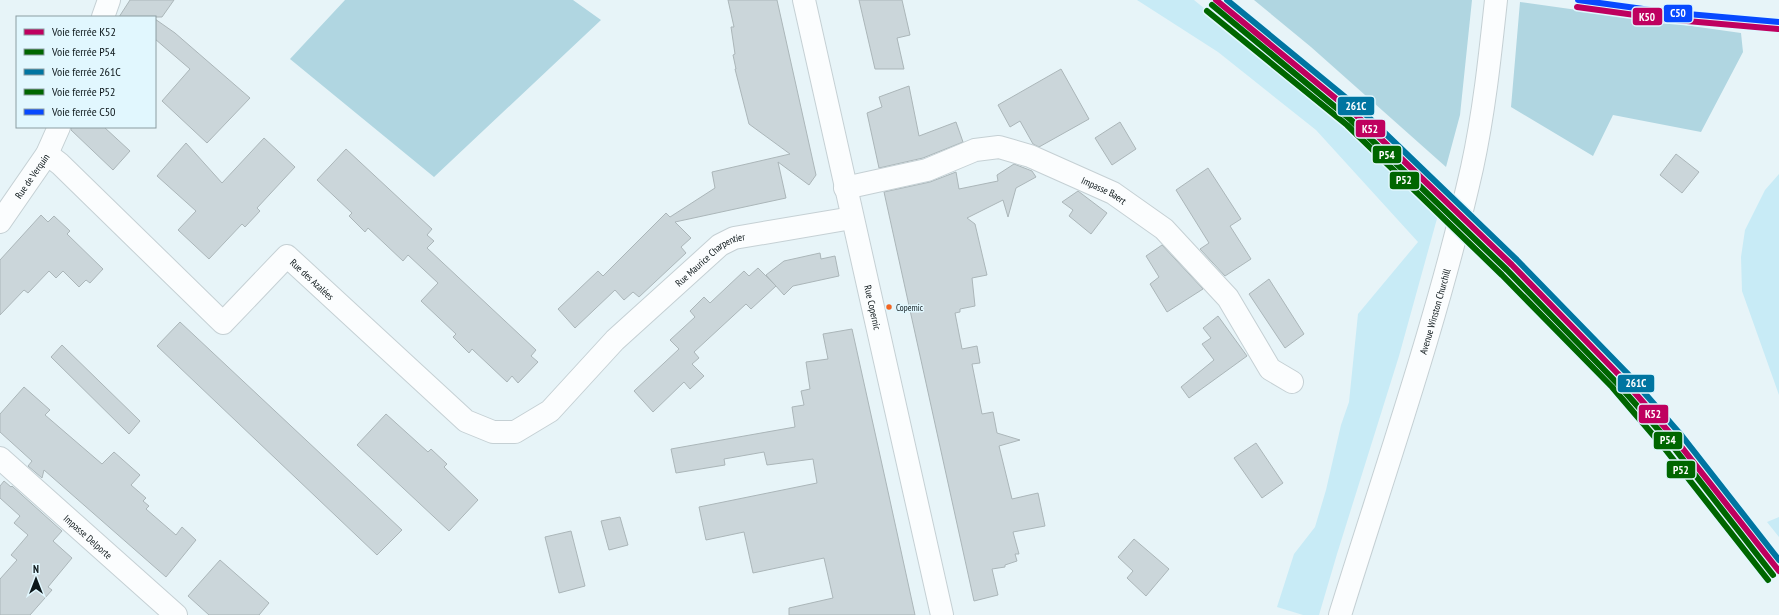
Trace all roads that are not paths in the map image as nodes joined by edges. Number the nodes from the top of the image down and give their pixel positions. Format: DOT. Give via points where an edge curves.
graph roads {
  1 [pos="109,0"];
  2 [pos="804,0"];
  3 [pos="1496,1"];
  4 [pos="103,16"];
  5 [pos="59,128"];
  6 [pos="47,154"];
  7 [pos="845,188"];
  8 [pos="852,218"];
  9 [pos="0,222"];
  10 [pos="597,359"];
  11 [pos="1292,382"];
  12 [pos="0,458"];
  13 [pos="176,615"];
  14 [pos="942,615"];
  15 [pos="1340,615"];
  1 -- 4 [label="street"];
  2 -- 7 [label="street, Rue Copernic"];
  3 -- 15 [label="street, Avenue Winston Churchill" via="1472,166 1456,234"];
  5 -- 6 [label="street, Rue de Verquin"];
  6 -- 9 [label="street, Rue de Verquin"];
  6 -- 10 [label="street, Rue des Azalées" via="223,323 287,256 466,421 493,432 515,432 550,412"];
  7 -- 8 [label="street, Rue Copernic"];
  7 -- 11 [label="street, Impasse Baert" via="927,170 975,150 999,147 1030,156 1113,192 1164,229 1228,298 1270,369"];
  8 -- 10 [label="street, Rue Maurice Charpentier" via="734,238 720,245"];
  8 -- 14 [label="street, Rue Copernic"];
  12 -- 13 [label="street, Impasse Delporte"];
}
